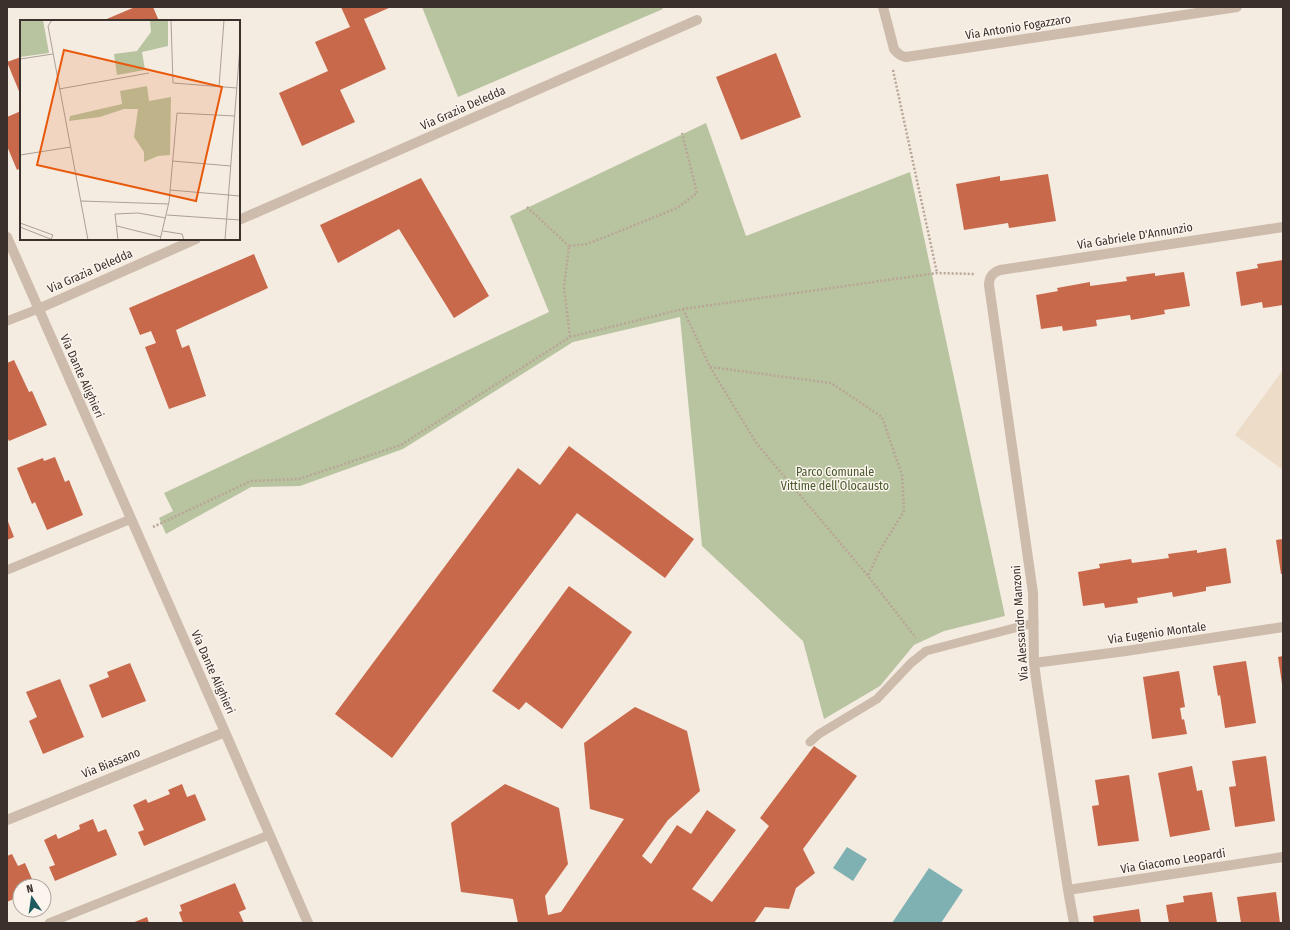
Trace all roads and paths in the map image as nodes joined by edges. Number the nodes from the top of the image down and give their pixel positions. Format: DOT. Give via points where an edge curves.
graph roads {
  1 [pos="883,7"];
  2 [pos="1237,7"];
  3 [pos="697,20"];
  4 [pos="899,54"];
  5 [pos="682,133"];
  6 [pos="527,207"];
  7 [pos="240,220"];
  8 [pos="1283,227"];
  9 [pos="7,237"];
  10 [pos="194,240"];
  11 [pos="569,246"];
  12 [pos="936,273"];
  13 [pos="992,274"];
  14 [pos="38,309"];
  15 [pos="683,309"];
  16 [pos="7,321"];
  17 [pos="570,337"];
  18 [pos="710,366"];
  19 [pos="131,519"];
  20 [pos="138,534"];
  21 [pos="7,570"];
  22 [pos="868,576"];
  23 [pos="1034,623"];
  24 [pos="1283,627"];
  25 [pos="926,651"];
  26 [pos="1034,663"];
  27 [pos="225,732"];
  28 [pos="810,742"];
  29 [pos="7,820"];
  30 [pos="269,835"];
  31 [pos="1283,857"];
  32 [pos="1068,890"];
  33 [pos="50,923"];
  34 [pos="308,923"];
  35 [pos="1074,923"];
  1 -- 4 [label="street" via="894,48"];
  2 -- 4 [label="street, Via Antonio Fogazzaro" via="914,55"];
  3 -- 7 [label="street, Via Grazia Deledda"];
  4 -- 12 [label="path" via="892,66"];
  5 -- 11 [label="path" via="697,193 677,208 587,244"];
  6 -- 11 [label="path"];
  8 -- 13 [label="street, Via Gabriele D'Annunzio" via="1000,270"];
  9 -- 14 [label="street, Via Dante Alighieri"];
  10 -- 14 [label="street, Via Grazia Deledda"];
  11 -- 17 [label="path" via="564,287"];
  12 -- 13 [label="path"];
  12 -- 15 [label="path"];
  13 -- 23 [label="street, Via Alessandro Manzoni" via="989,285 1033,593"];
  14 -- 16 [label="lane"];
  14 -- 19 [label="street, Via Dante Alighieri"];
  15 -- 17 [label="path"];
  15 -- 18 [label="path"];
  17 -- 20 [label="path" via="401,445 298,479 251,480"];
  18 -- 22 [label="path" via="757,444"];
  18 -- 22 [label="path" via="831,383 882,417 902,475 904,511 880,550"];
  19 -- 20 [label="street, Via Dante Alighieri"];
  19 -- 21 [label="lane"];
  20 -- 27 [label="street, Via Dante Alighieri"];
  22 -- 25 [label="path"];
  23 -- 25 [label="lane"];
  23 -- 26 [label="street, Via Alessandro Manzoni"];
  24 -- 26 [label="street, Via Eugenio Montale"];
  25 -- 28 [label="lane" via="877,699"];
  26 -- 32 [label="street, Via Alessandro Manzoni"];
  27 -- 29 [label="street, Via Biassano"];
  27 -- 30 [label="street, Via Dante Alighieri"];
  30 -- 33 [label="lane"];
  30 -- 34 [label="street, Via Dante Alighieri"];
  31 -- 32 [label="street, Via Giacomo Leopardi"];
  32 -- 35 [label="street, Via Alessandro Manzoni"];
}
